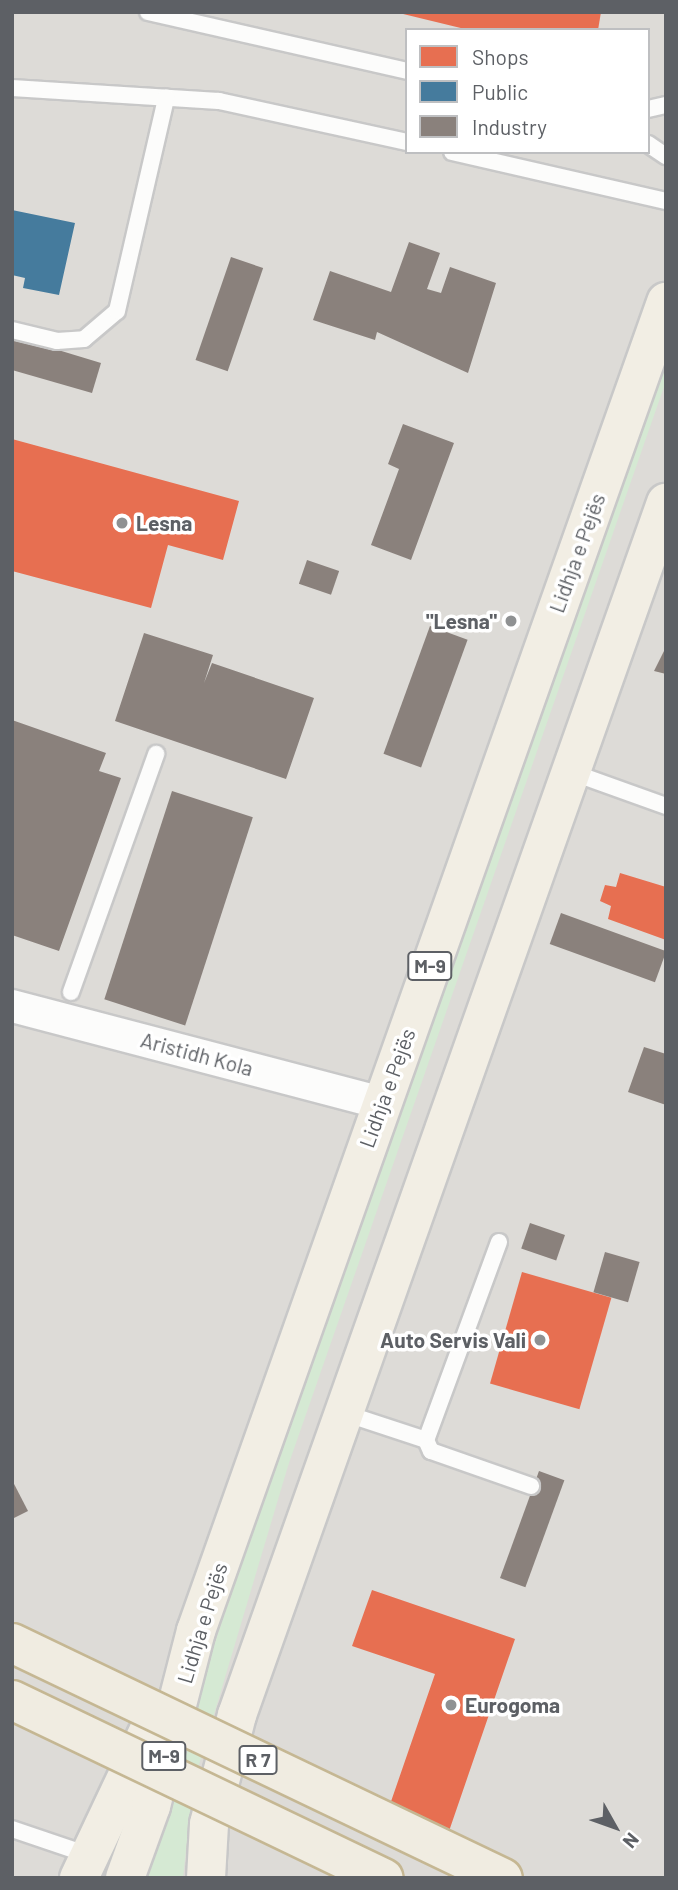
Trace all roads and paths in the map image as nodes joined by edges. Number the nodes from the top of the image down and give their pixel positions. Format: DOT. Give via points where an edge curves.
graph roads {
  1 [pos="148,12"];
  2 [pos="405,71"];
  3 [pos="12,88"];
  4 [pos="166,98"];
  5 [pos="405,142"];
  6 [pos="650,145"];
  7 [pos="461,154"];
  8 [pos="666,156"];
  9 [pos="666,201"];
  10 [pos="666,302"];
  11 [pos="12,330"];
  12 [pos="666,504"];
  13 [pos="156,754"];
  14 [pos="570,772"];
  15 [pos="666,806"];
  16 [pos="71,992"];
  17 [pos="12,1006"];
  18 [pos="382,1103"];
  19 [pos="499,1242"];
  20 [pos="344,1413"];
  21 [pos="426,1440"];
  22 [pos="531,1486"];
  23 [pos="196,1631"];
  24 [pos="12,1643"];
  25 [pos="12,1700"];
  26 [pos="12,1829"];
  27 [pos="84,1866"];
  28 [pos="125,1878"];
  29 [pos="206,1878"];
  30 [pos="384,1878"];
  31 [pos="503,1878"];
  1 -- 2 [label="lane"];
  3 -- 4 [label="lane"];
  4 -- 5 [label="lane" via="257,108"];
  4 -- 11 [label="lane" via="117,311 84,339"];
  6 -- 8 [label="lane"];
  7 -- 9 [label="lane"];
  10 -- 18 [label="highway, Lidhja e Pejës / M-9"];
  12 -- 14 [label="highway"];
  13 -- 16 [label="lane"];
  14 -- 15 [label="lane"];
  14 -- 20 [label="highway"];
  17 -- 18 [label="street, Aristidh Kola"];
  18 -- 23 [label="highway, Lidhja e Pejës / M-9"];
  19 -- 21 [label="lane"];
  20 -- 21 [label="lane"];
  20 -- 29 [label="highway" via="219,1773"];
  21 -- 22 [label="lane" via="431,1451"];
  23 -- 27 [label="highway"];
  23 -- 28 [label="highway, Lidhja e Pejës / M-9" via="151,1806"];
  24 -- 31 [label="highway, R 7, bridge"];
  25 -- 30 [label="highway, R 7, bridge"];
  26 -- 27 [label="lane"];
}
